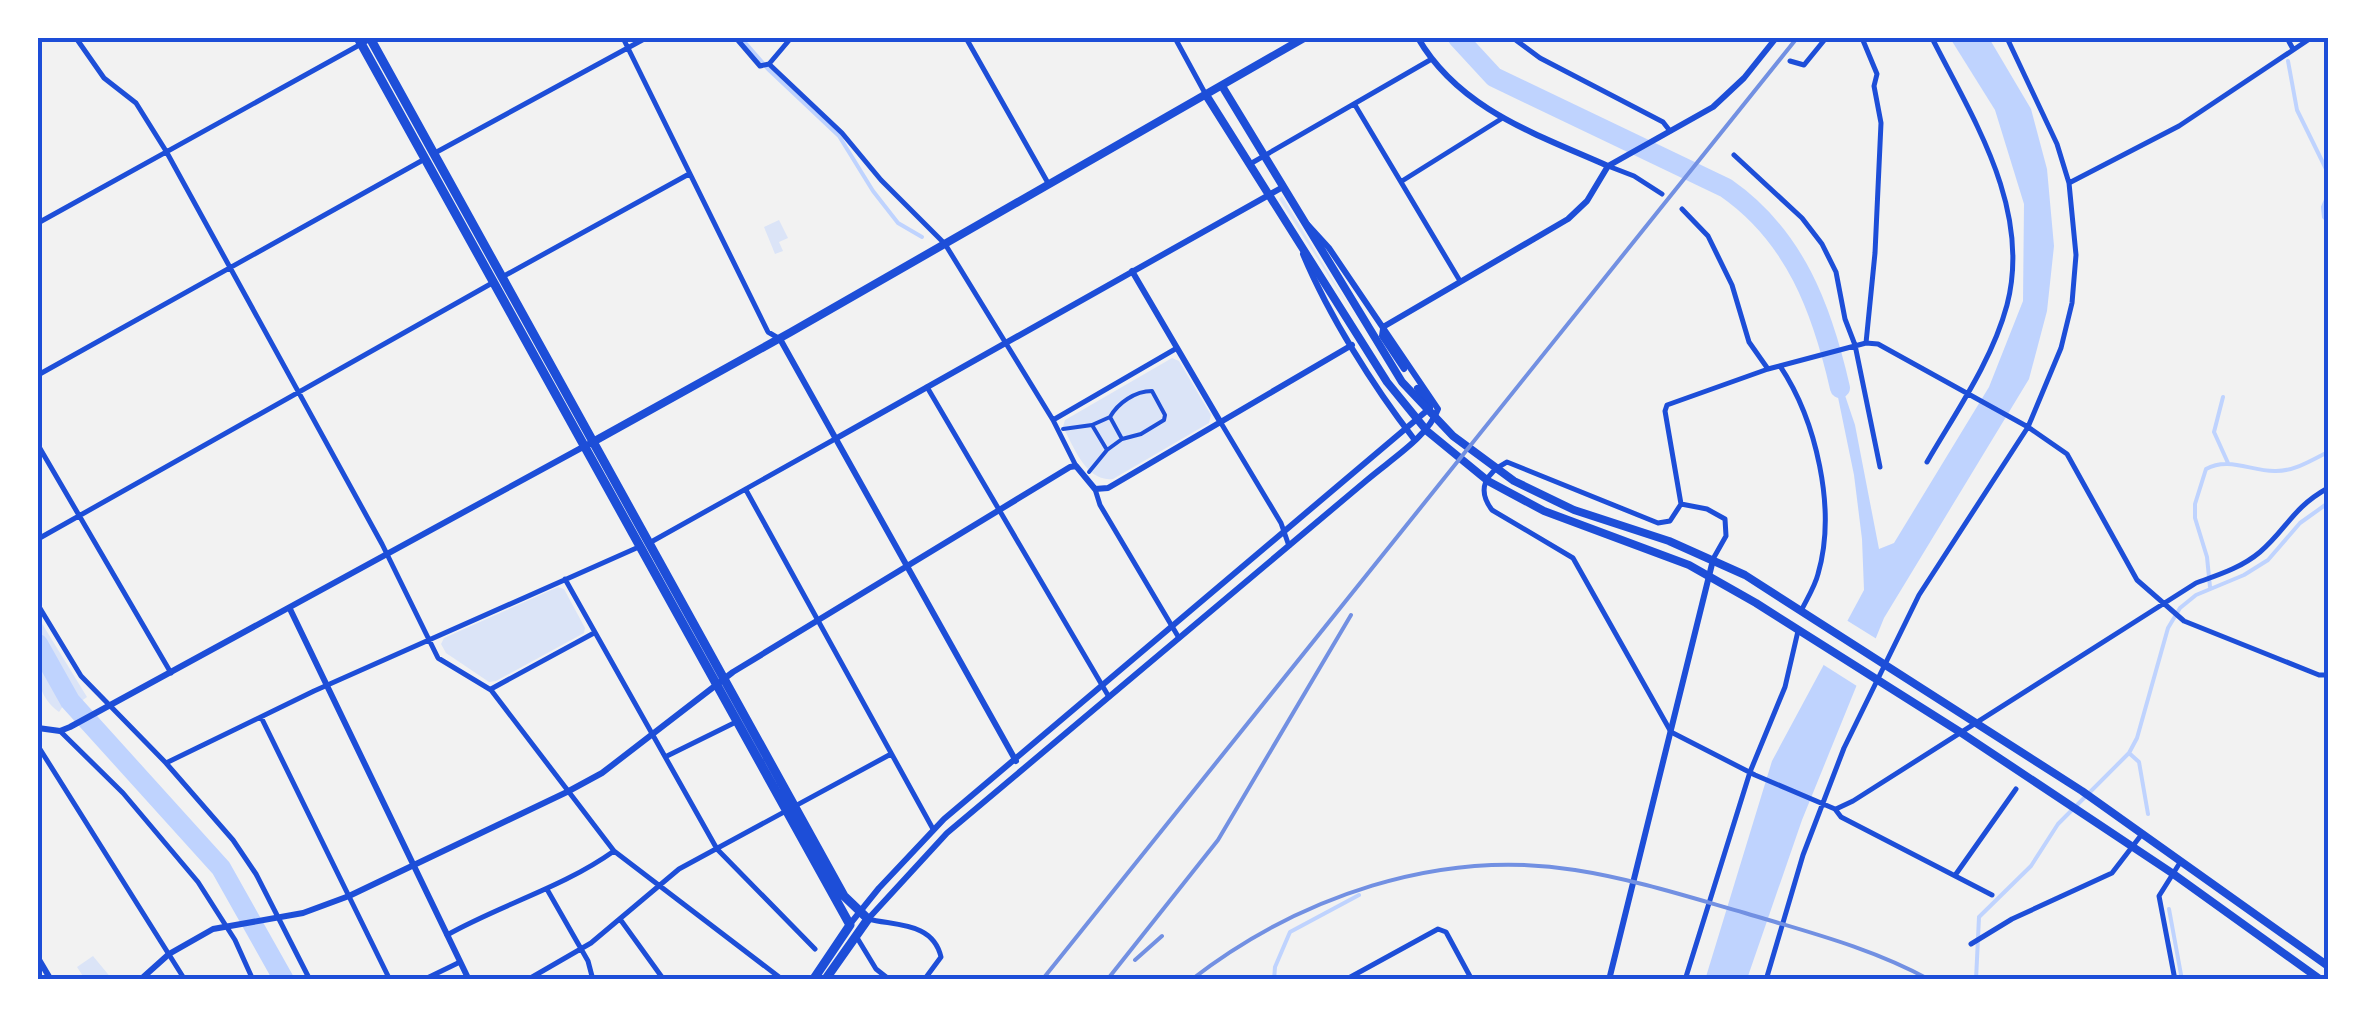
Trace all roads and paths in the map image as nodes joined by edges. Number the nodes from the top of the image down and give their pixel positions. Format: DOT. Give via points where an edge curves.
graph roads {
  1 [pos="76,38"];
  2 [pos="623,38"];
  3 [pos="646,38"];
  4 [pos="736,38"];
  5 [pos="792,38"];
  6 [pos="966,38"];
  7 [pos="1175,38"];
  8 [pos="1304,38"];
  9 [pos="1418,38"];
  10 [pos="1513,38"];
  11 [pos="1826,38"];
  12 [pos="1862,38"];
  13 [pos="1932,38"];
  14 [pos="2007,38"];
  15 [pos="2287,38"];
  16 [pos="2311,38"];
  17 [pos="367,39"];
  18 [pos="1773,40"];
  19 [pos="628,47"];
  20 [pos="2293,50"];
  21 [pos="1780,52"];
  22 [pos="1430,60"];
  23 [pos="1790,62"];
  24 [pos="766,65"];
  25 [pos="1222,86"];
  26 [pos="1206,95"];
  27 [pos="1354,104"];
  28 [pos="1501,118"];
  29 [pos="1669,132"];
  30 [pos="166,151"];
  31 [pos="435,153"];
  32 [pos="1264,155"];
  33 [pos="1734,155"];
  34 [pos="424,159"];
  35 [pos="1250,164"];
  36 [pos="1608,166"];
  37 [pos="689,174"];
  38 [pos="1401,182"];
  39 [pos="1049,183"];
  40 [pos="2069,183"];
  41 [pos="1284,187"];
  42 [pos="1268,194"];
  43 [pos="1662,194"];
  44 [pos="1682,209"];
  45 [pos="38,223"];
  46 [pos="1307,224"];
  47 [pos="1297,239"];
  48 [pos="945,244"];
  49 [pos="230,267"];
  50 [pos="1132,271"];
  51 [pos="497,280"];
  52 [pos="1460,282"];
  53 [pos="1383,327"];
  54 [pos="780,338"];
  55 [pos="1866,342"];
  56 [pos="1006,343"];
  57 [pos="1352,345"];
  58 [pos="1852,346"];
  59 [pos="1177,348"];
  60 [pos="1780,366"];
  61 [pos="1768,369"];
  62 [pos="38,375"];
  63 [pos="927,387"];
  64 [pos="297,393"];
  65 [pos="1969,395"];
  66 [pos="1110,417"];
  67 [pos="1053,420"];
  68 [pos="1222,423"];
  69 [pos="1092,426"];
  70 [pos="2025,426"];
  71 [pos="1063,429"];
  72 [pos="1406,429"];
  73 [pos="835,439"];
  74 [pos="1122,439"];
  75 [pos="1414,439"];
  76 [pos="588,444"];
  77 [pos="38,445"];
  78 [pos="1107,450"];
  79 [pos="1927,462"];
  80 [pos="1076,466"];
  81 [pos="1880,467"];
  82 [pos="1088,472"];
  83 [pos="2328,488"];
  84 [pos="746,490"];
  85 [pos="1095,490"];
  86 [pos="1680,504"];
  87 [pos="1000,509"];
  88 [pos="78,515"];
  89 [pos="1284,530"];
  90 [pos="38,539"];
  91 [pos="643,545"];
  92 [pos="1289,546"];
  93 [pos="386,556"];
  94 [pos="1713,558"];
  95 [pos="908,566"];
  96 [pos="1708,576"];
  97 [pos="565,580"];
  98 [pos="2161,604"];
  99 [pos="38,605"];
  100 [pos="290,609"];
  101 [pos="1806,611"];
  102 [pos="817,620"];
  103 [pos="1171,625"];
  104 [pos="1801,632"];
  105 [pos="594,633"];
  106 [pos="1179,638"];
  107 [pos="429,640"];
  108 [pos="1884,661"];
  109 [pos="172,674"];
  110 [pos="2328,675"];
  111 [pos="1877,679"];
  112 [pos="720,681"];
  113 [pos="1102,684"];
  114 [pos="326,685"];
  115 [pos="491,690"];
  116 [pos="1109,696"];
  117 [pos="106,708"];
  118 [pos="262,717"];
  119 [pos="1977,721"];
  120 [pos="736,722"];
  121 [pos="38,728"];
  122 [pos="60,731"];
  123 [pos="1672,732"];
  124 [pos="1960,732"];
  125 [pos="650,736"];
  126 [pos="38,746"];
  127 [pos="891,754"];
  128 [pos="666,756"];
  129 [pos="1014,759"];
  130 [pos="166,764"];
  131 [pos="1021,770"];
  132 [pos="1753,774"];
  133 [pos="2016,789"];
  134 [pos="567,792"];
  135 [pos="1820,804"];
  136 [pos="791,809"];
  137 [pos="1835,809"];
  138 [pos="934,829"];
  139 [pos="2142,834"];
  140 [pos="2132,847"];
  141 [pos="717,849"];
  142 [pos="614,851"];
  143 [pos="2181,861"];
  144 [pos="413,864"];
  145 [pos="2172,873"];
  146 [pos="1956,874"];
  147 [pos="660,884"];
  148 [pos="548,891"];
  149 [pos="1992,895"];
  150 [pos="348,896"];
  151 [pos="860,911"];
  152 [pos="279,917"];
  153 [pos="620,919"];
  154 [pos="868,919"];
  155 [pos="229,925"];
  156 [pos="850,925"];
  157 [pos="448,936"];
  158 [pos="856,936"];
  159 [pos="1971,944"];
  160 [pos="815,948"];
  161 [pos="581,950"];
  162 [pos="169,954"];
  163 [pos="38,958"];
  164 [pos="460,962"];
  165 [pos="2328,966"];
  166 [pos="51,980"];
  167 [pos="140,980"];
  168 [pos="185,980"];
  169 [pos="253,980"];
  170 [pos="310,980"];
  171 [pos="390,980"];
  172 [pos="423,980"];
  173 [pos="469,980"];
  174 [pos="527,980"];
  175 [pos="593,980"];
  176 [pos="664,980"];
  177 [pos="783,980"];
  178 [pos="813,980"];
  179 [pos="825,980"];
  180 [pos="890,980"];
  181 [pos="924,980"];
  182 [pos="1345,980"];
  183 [pos="1472,980"];
  184 [pos="1609,980"];
  185 [pos="1685,980"];
  186 [pos="1766,980"];
  187 [pos="2175,980"];
  188 [pos="2321,980"];
  1 -- 30 [label="street" via="104,78 136,103"];
  2 -- 19 [label="street"];
  3 -- 19 [label="street"];
  4 -- 24 [label="street"];
  5 -- 24 [label="street"];
  6 -- 39 [label="street"];
  7 -- 26 [label="street"];
  8 -- 25 [label="main road"];
  9 -- 22 [label="street"];
  10 -- 29 [label="street" via="1663,122"];
  11 -- 23 [label="street" via="1804,66"];
  12 -- 55 [label="street" via="1877,74 1881,123"];
  13 -- 65 [label="street" via="2001,181 2012,239 2007,303"];
  14 -- 40 [label="street"];
  15 -- 20 [label="street"];
  16 -- 20 [label="street"];
  17 -- 30 [label="street"];
  17 -- 31 [label="highway"];
  17 -- 34 [label="highway"];
  18 -- 21 [label="street"];
  18 -- 29 [label="street" via="1726,97"];
  19 -- 31 [label="street"];
  19 -- 37 [label="street"];
  20 -- 40 [label="street" via="2178,126"];
  22 -- 27 [label="street"];
  22 -- 28 [label="street"];
  24 -- 48 [label="street" via="842,133"];
  25 -- 26 [label="main road"];
  25 -- 32 [label="main road"];
  26 -- 35 [label="main road"];
  26 -- 39 [label="main road"];
  27 -- 32 [label="street"];
  27 -- 38 [label="street"];
  28 -- 36 [label="street"];
  28 -- 38 [label="street"];
  29 -- 36 [label="street"];
  30 -- 45 [label="street"];
  30 -- 49 [label="street"];
  31 -- 34 [label="street"];
  31 -- 51 [label="highway"];
  32 -- 35 [label="street"];
  32 -- 41 [label="main road"];
  33 -- 58 [label="street" via="1822,244 1836,272"];
  34 -- 49 [label="street"];
  34 -- 51 [label="highway"];
  35 -- 42 [label="main road"];
  36 -- 43 [label="street"];
  36 -- 52 [label="street" via="1568,219"];
  37 -- 51 [label="street"];
  37 -- 54 [label="street" via="768,332"];
  38 -- 52 [label="street"];
  39 -- 48 [label="main road"];
  40 -- 70 [label="street" via="2076,255 2072,302 2061,348"];
  41 -- 42 [label="street"];
  41 -- 46 [label="main road"];
  42 -- 47 [label="main road"];
  42 -- 50 [label="street"];
  44 -- 61 [label="street" via="1708,236 1749,342"];
  46 -- 53 [label="street"];
  46 -- 94 [label="main road" via="1402,382 1453,436 1544,498"];
  47 -- 57 [label="street"];
  47 -- 96 [label="main road" via="1392,389 1427,431 1510,495"];
  48 -- 54 [label="main road"];
  48 -- 56 [label="street"];
  49 -- 62 [label="street"];
  49 -- 64 [label="street"];
  50 -- 56 [label="street"];
  50 -- 59 [label="street"];
  51 -- 64 [label="street"];
  51 -- 76 [label="highway"];
  52 -- 53 [label="street"];
  53 -- 72 [label="street" via="1382,336 1430,408"];
  53 -- 75 [label="street" via="1438,409"];
  54 -- 73 [label="street"];
  54 -- 76 [label="main road"];
  55 -- 58 [label="street"];
  55 -- 65 [label="street" via="1890,348"];
  56 -- 63 [label="street"];
  56 -- 67 [label="street"];
  57 -- 68 [label="street"];
  57 -- 72 [label="street"];
  58 -- 60 [label="street"];
  58 -- 81 [label="street"];
  59 -- 67 [label="street"];
  59 -- 68 [label="street"];
  60 -- 61 [label="street"];
  60 -- 101 [label="street" via="1811,428 1826,520"];
  61 -- 86 [label="street" via="1668,405"];
  63 -- 73 [label="street"];
  63 -- 87 [label="street"];
  64 -- 88 [label="street"];
  64 -- 93 [label="street"];
  65 -- 70 [label="street"];
  65 -- 79 [label="street"];
  66 -- 69 [label="street"];
  66 -- 74 [label="street"];
  66 -- 74 [label="street" via="1145,391 1160,404 1164,420"];
  67 -- 80 [label="street"];
  68 -- 85 [label="street"];
  68 -- 89 [label="street"];
  69 -- 71 [label="street"];
  69 -- 78 [label="street"];
  70 -- 98 [label="street" via="2067,454 2137,580"];
  70 -- 108 [label="street"];
  72 -- 75 [label="street"];
  72 -- 89 [label="street"];
  73 -- 84 [label="street"];
  73 -- 95 [label="street"];
  74 -- 78 [label="street"];
  75 -- 92 [label="street"];
  76 -- 91 [label="highway"];
  76 -- 93 [label="street"];
  77 -- 88 [label="street"];
  78 -- 82 [label="street"];
  80 -- 85 [label="street"];
  80 -- 87 [label="street"];
  83 -- 98 [label="street" via="2297,508 2242,564"];
  84 -- 91 [label="street"];
  84 -- 102 [label="street"];
  85 -- 103 [label="street"];
  86 -- 94 [label="street" via="1725,519 1726,536"];
  86 -- 123 [label="street" via="1670,521 1658,523 1508,462 1484,484 1492,510 1574,558"];
  87 -- 95 [label="street"];
  87 -- 113 [label="street"];
  88 -- 90 [label="street"];
  88 -- 109 [label="street"];
  89 -- 92 [label="street"];
  89 -- 103 [label="street"];
  91 -- 97 [label="street"];
  91 -- 112 [label="highway"];
  92 -- 106 [label="street"];
  93 -- 100 [label="street"];
  93 -- 107 [label="street"];
  94 -- 96 [label="street"];
  94 -- 101 [label="main road"];
  95 -- 102 [label="street"];
  95 -- 129 [label="street"];
  96 -- 104 [label="main road"];
  96 -- 123 [label="street"];
  97 -- 105 [label="street"];
  97 -- 107 [label="street"];
  98 -- 110 [label="street" via="2179,618"];
  98 -- 119 [label="street"];
  99 -- 117 [label="street"];
  100 -- 109 [label="street"];
  100 -- 114 [label="street"];
  101 -- 108 [label="main road"];
  102 -- 112 [label="street"];
  102 -- 127 [label="street"];
  103 -- 106 [label="street"];
  103 -- 113 [label="street"];
  104 -- 111 [label="main road"];
  104 -- 132 [label="street"];
  105 -- 115 [label="street"];
  105 -- 125 [label="street"];
  106 -- 116 [label="street"];
  107 -- 114 [label="street"];
  107 -- 115 [label="street" via="438,658"];
  108 -- 111 [label="street"];
  108 -- 119 [label="main road"];
  109 -- 117 [label="street"];
  111 -- 124 [label="main road"];
  111 -- 135 [label="street"];
  112 -- 120 [label="highway"];
  112 -- 125 [label="street"];
  112 -- 136 [label="highway"];
  113 -- 116 [label="street"];
  113 -- 129 [label="street"];
  114 -- 118 [label="street"];
  114 -- 144 [label="street"];
  115 -- 134 [label="street"];
  116 -- 131 [label="street"];
  117 -- 122 [label="street"];
  117 -- 130 [label="street"];
  118 -- 130 [label="street"];
  118 -- 150 [label="street"];
  119 -- 124 [label="street"];
  119 -- 139 [label="main road"];
  120 -- 128 [label="street"];
  120 -- 136 [label="highway"];
  121 -- 122 [label="street"];
  122 -- 155 [label="street" via="123,794"];
  123 -- 132 [label="street"];
  123 -- 184 [label="street"];
  124 -- 137 [label="street"];
  124 -- 140 [label="main road"];
  125 -- 128 [label="street"];
  125 -- 134 [label="street"];
  126 -- 162 [label="street"];
  127 -- 136 [label="street"];
  127 -- 138 [label="street"];
  128 -- 141 [label="street"];
  129 -- 131 [label="street"];
  129 -- 138 [label="street"];
  130 -- 152 [label="street" via="233,840"];
  131 -- 154 [label="street" via="947,833"];
  132 -- 135 [label="street"];
  132 -- 185 [label="street"];
  133 -- 146 [label="street"];
  134 -- 142 [label="street"];
  134 -- 144 [label="street"];
  135 -- 137 [label="street"];
  135 -- 186 [label="street"];
  136 -- 141 [label="street"];
  136 -- 151 [label="highway"];
  136 -- 156 [label="highway"];
  137 -- 146 [label="street"];
  138 -- 151 [label="street"];
  139 -- 140 [label="street"];
  139 -- 143 [label="main road"];
  140 -- 145 [label="main road"];
  140 -- 159 [label="street" via="2112,873"];
  141 -- 147 [label="street"];
  141 -- 160 [label="street"];
  142 -- 147 [label="street"];
  142 -- 148 [label="street"];
  143 -- 145 [label="street"];
  143 -- 165 [label="main road"];
  144 -- 150 [label="street"];
  144 -- 157 [label="street"];
  145 -- 187 [label="street" via="2159,896"];
  145 -- 188 [label="main road"];
  146 -- 149 [label="street"];
  147 -- 153 [label="street"];
  147 -- 177 [label="street"];
  148 -- 157 [label="street"];
  148 -- 161 [label="street"];
  150 -- 152 [label="street"];
  150 -- 171 [label="street"];
  151 -- 154 [label="highway"];
  151 -- 156 [label="street"];
  152 -- 155 [label="street"];
  152 -- 170 [label="street"];
  153 -- 161 [label="street"];
  153 -- 176 [label="street"];
  154 -- 158 [label="highway"];
  154 -- 181 [label="street" via="914,925 938,946 940,958"];
  155 -- 162 [label="street"];
  155 -- 169 [label="street"];
  156 -- 178 [label="highway"];
  157 -- 164 [label="street"];
  158 -- 179 [label="highway"];
  158 -- 180 [label="street"];
  161 -- 174 [label="street"];
  161 -- 175 [label="street"];
  162 -- 167 [label="street"];
  162 -- 168 [label="street"];
  163 -- 166 [label="street"];
  164 -- 172 [label="street"];
  164 -- 173 [label="street"];
  182 -- 183 [label="street" via="1438,929"];
}
